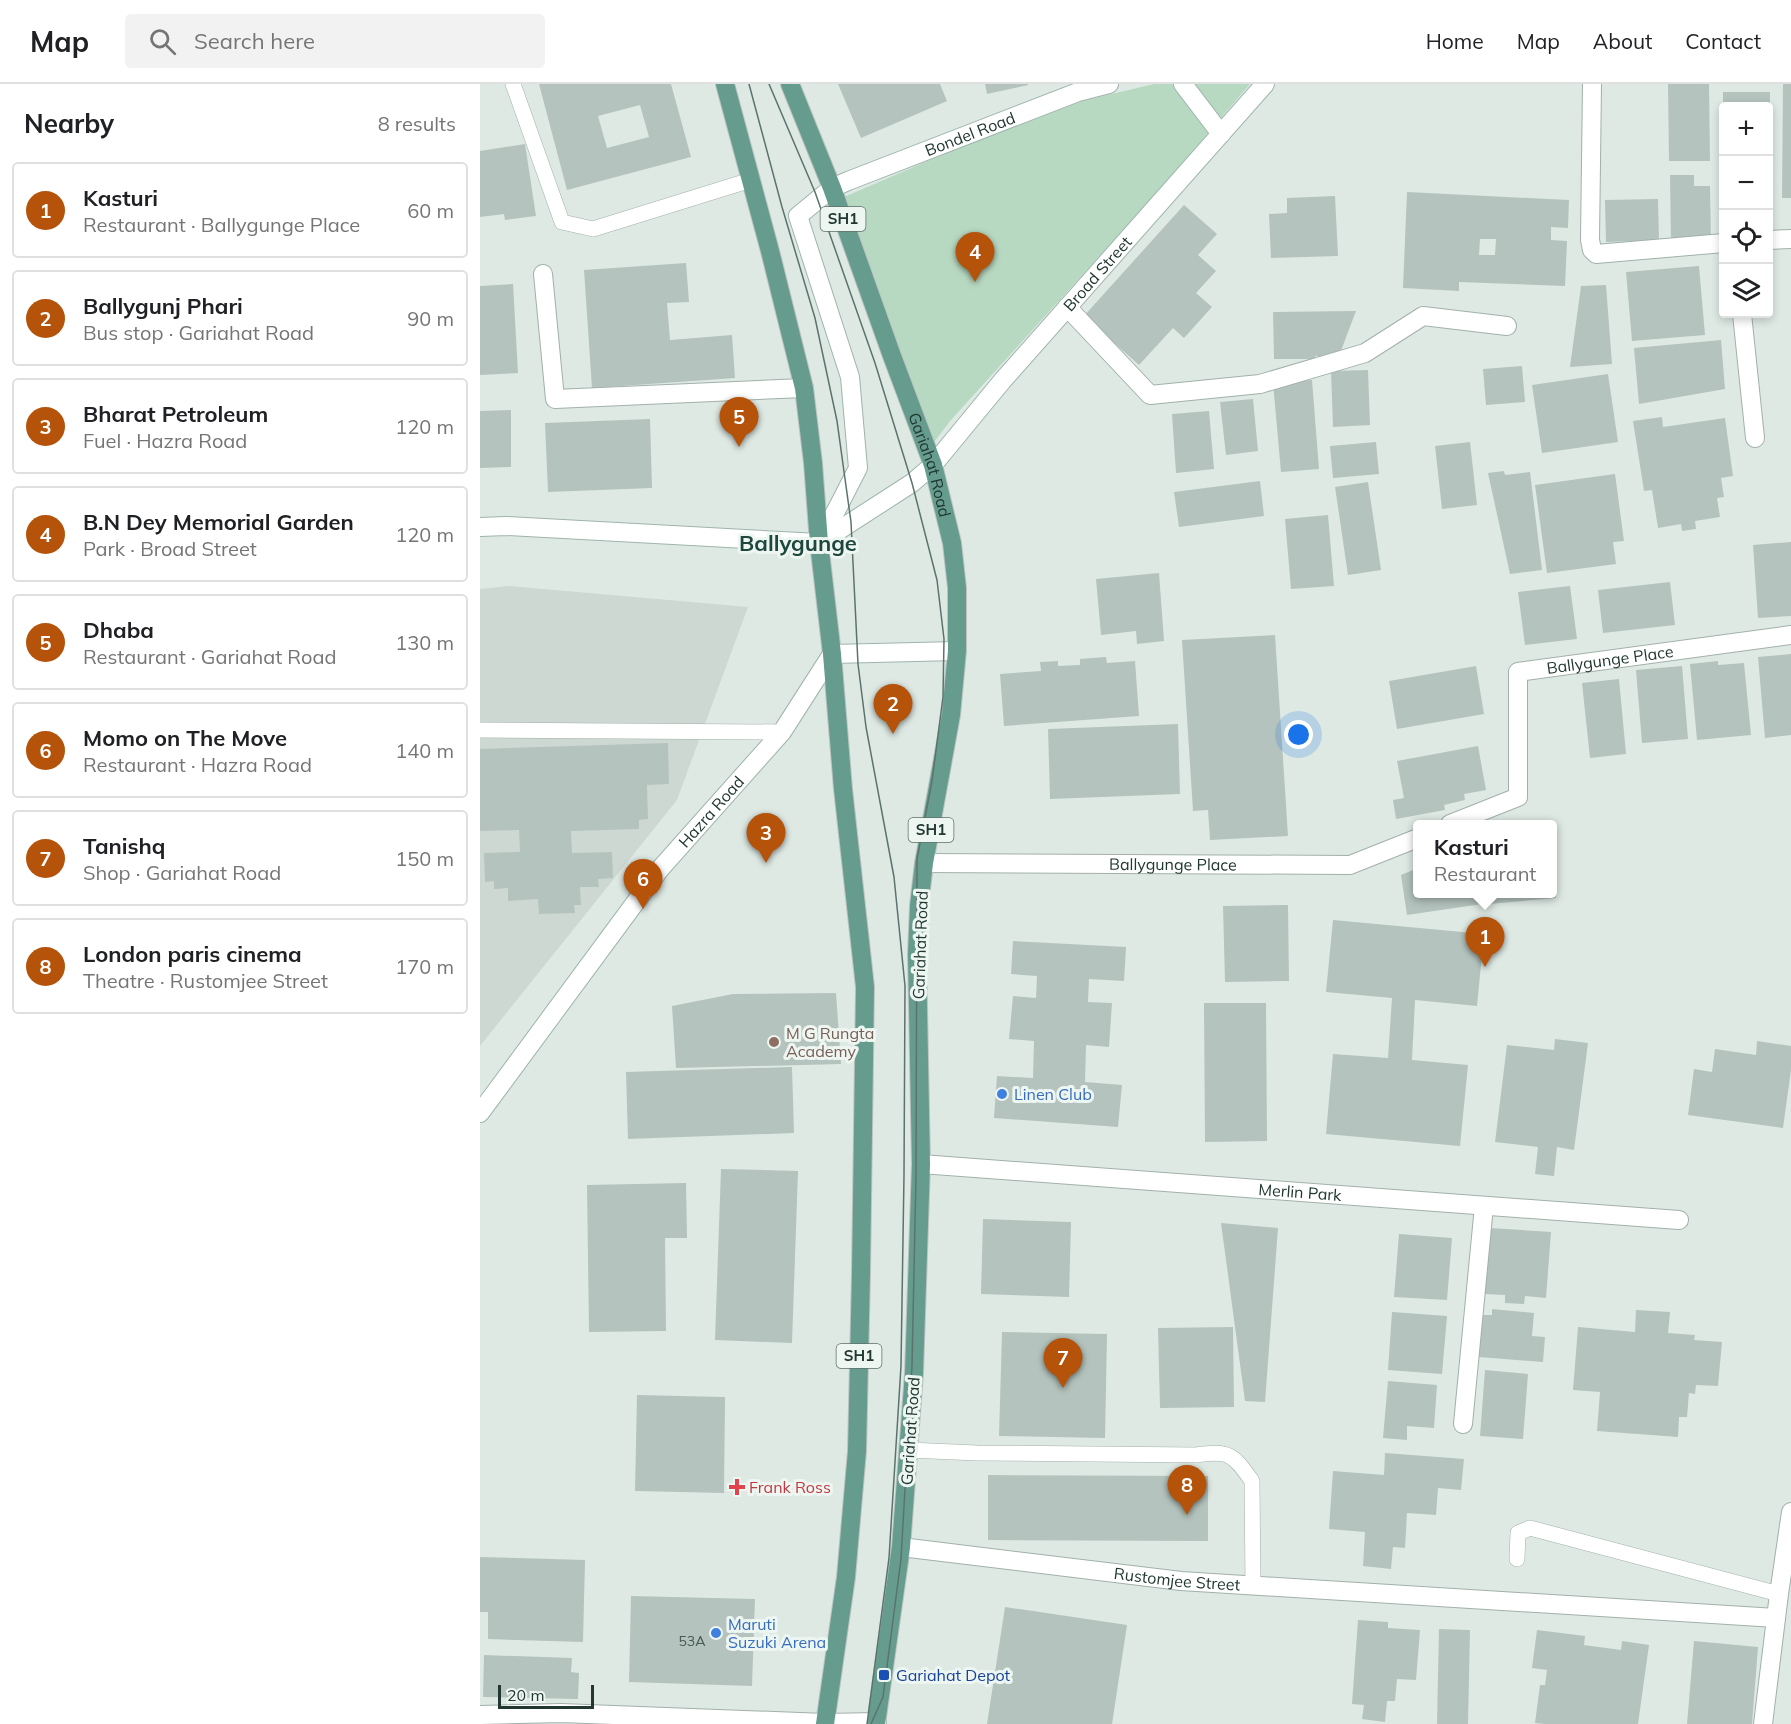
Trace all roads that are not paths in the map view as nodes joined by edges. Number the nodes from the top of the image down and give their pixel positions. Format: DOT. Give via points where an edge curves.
graph roads {
  1 [pos="513,84"];
  2 [pos="725,84"];
  3 [pos="790,84"];
  4 [pos="1109,84"];
  5 [pos="1183,84"];
  6 [pos="1265,84"];
  7 [pos="1592,84"];
  8 [pos="1221,134"];
  9 [pos="751,180"];
  10 [pos="832,188"];
  11 [pos="1791,239"];
  12 [pos="1773,240"];
  13 [pos="1719,243"];
  14 [pos="543,274"];
  15 [pos="1067,308"];
  16 [pos="1742,318"];
  17 [pos="1508,327"];
  18 [pos="804,388"];
  19 [pos="1755,438"];
  20 [pos="933,465"];
  21 [pos="480,527"];
  22 [pos="819,543"];
  23 [pos="1791,635"];
  24 [pos="957,651"];
  25 [pos="832,654"];
  26 [pos="480,730"];
  27 [pos="782,732"];
  28 [pos="1462,820"];
  29 [pos="1413,840"];
  30 [pos="924,862"];
  31 [pos="480,1113"];
  32 [pos="921,1164"];
  33 [pos="1484,1206"];
  34 [pos="1678,1220"];
  35 [pos="1463,1424"];
  36 [pos="909,1450"];
  37 [pos="1791,1512"];
  38 [pos="901,1547"];
  39 [pos="1517,1559"];
  40 [pos="1253,1585"];
  41 [pos="1779,1594"];
  42 [pos="1776,1618"];
  43 [pos="480,1715"];
  44 [pos="825,1723"];
  45 [pos="876,1723"];
  46 [pos="1763,1724"];
  1 -- 9 [label="lane" via="562,222 593,229"];
  2 -- 9 [label="main road, SH1"];
  3 -- 10 [label="main road, Gariahat Road / SH1"];
  4 -- 10 [label="street, Bondel Road" via="1078,92"];
  5 -- 8 [label="street"];
  6 -- 8 [label="street, Broad Street"];
  7 -- 13 [label="street" via="1592,250 1596,254"];
  8 -- 15 [label="street, Broad Street"];
  9 -- 18 [label="main road, SH1"];
  10 -- 20 [label="main road, Gariahat Road / SH1"];
  10 -- 22 [label="street" via="798,216 850,377 858,468"];
  11 -- 12 [label="street"];
  14 -- 18 [label="street" via="555,399"];
  15 -- 17 [label="street" via="1150,394 1260,384 1365,353 1423,316"];
  15 -- 20 [label="street, Broad Street"];
  16 -- 19 [label="street"];
  18 -- 22 [label="main road, SH1"];
  20 -- 22 [label="street, Broad Street"];
  20 -- 24 [label="main road, Gariahat Road / SH1" via="952,543"];
  21 -- 22 [label="street"];
  22 -- 25 [label="main road, SH1"];
  23 -- 28 [label="street, Ballygunge Place" via="1518,672 1518,797"];
  24 -- 25 [label="street"];
  24 -- 30 [label="main road, Gariahat Road / SH1" via="951,715"];
  25 -- 27 [label="street, Hazra Road"];
  25 -- 44 [label="main road, SH1" via="865,987 856,1451 846,1578"];
  26 -- 27 [label="lane"];
  27 -- 31 [label="street, Hazra Road" via="660,869"];
  29 -- 30 [label="street, Ballygunge Place" via="1350,865"];
  30 -- 32 [label="main road, Gariahat Road / SH1" via="917,954"];
  32 -- 33 [label="street, Merlin Park"];
  32 -- 36 [label="main road, Gariahat Road / SH1"];
  33 -- 34 [label="street, Merlin Park"];
  33 -- 35 [label="street"];
  36 -- 38 [label="main road, Gariahat Road / SH1"];
  36 -- 40 [label="lane" via="1229,1455 1252,1481"];
  37 -- 41 [label="street"];
  38 -- 40 [label="street, Rustomjee Street" via="1181,1581"];
  38 -- 45 [label="main road, Gariahat Road / SH1"];
  39 -- 41 [label="lane" via="1518,1533 1530,1528"];
  40 -- 42 [label="street, Rustomjee Street"];
  41 -- 42 [label="street"];
  42 -- 46 [label="street"];
  43 -- 44 [label="street" via="561,1713"];
  44 -- 45 [label="street"];
}
